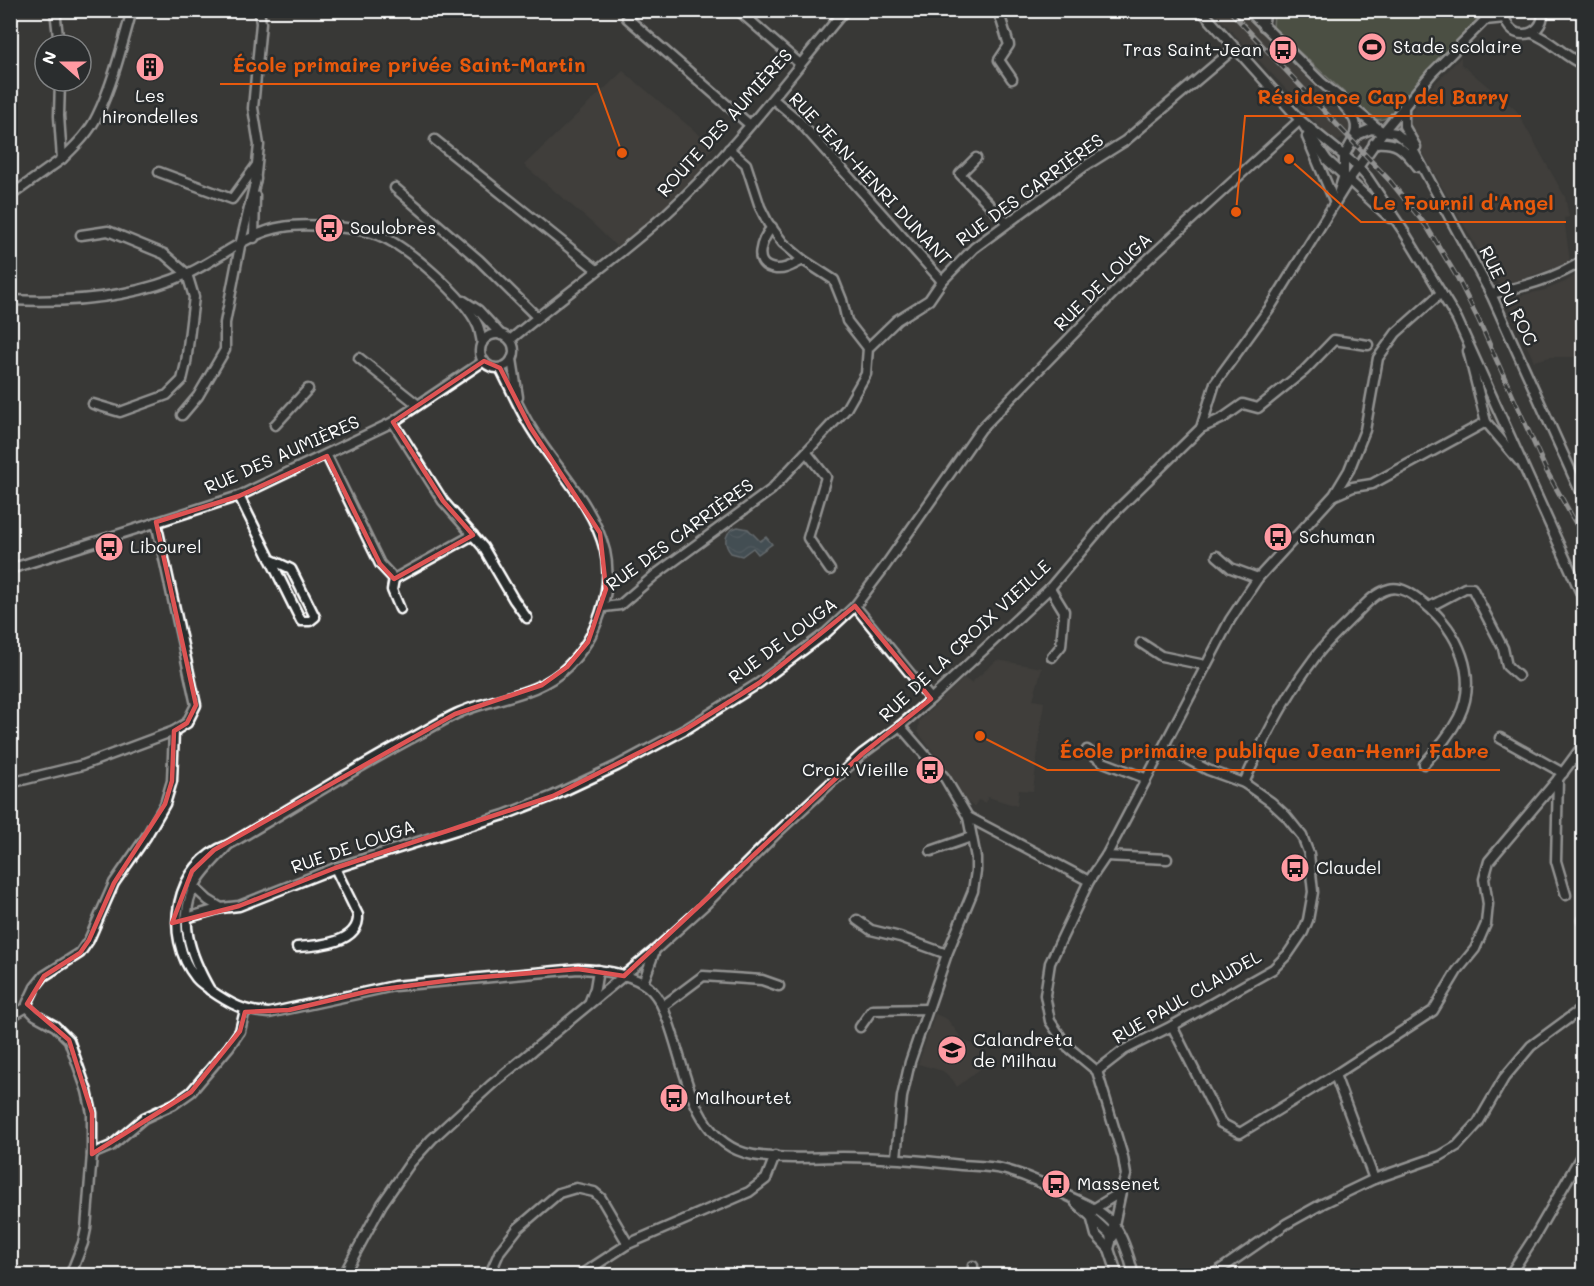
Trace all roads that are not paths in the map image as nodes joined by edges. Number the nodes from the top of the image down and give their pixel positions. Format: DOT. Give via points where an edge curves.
graph roads {
  1 [pos="55,10"];
  2 [pos="132,10"];
  3 [pos="259,10"];
  4 [pos="633,10"];
  5 [pos="738,10"];
  6 [pos="845,10"];
  7 [pos="998,10"];
  8 [pos="1201,10"];
  9 [pos="1248,10"];
  10 [pos="1266,10"];
  11 [pos="1543,10"];
  12 [pos="1505,14"];
  13 [pos="1542,22"];
  14 [pos="1263,26"];
  15 [pos="58,33"];
  16 [pos="1532,33"];
  17 [pos="1547,39"];
  18 [pos="1235,48"];
  19 [pos="800,64"];
  20 [pos="1584,65"];
  21 [pos="1012,79"];
  22 [pos="1321,82"];
  23 [pos="60,93"];
  24 [pos="773,99"];
  25 [pos="1404,106"];
  26 [pos="1300,120"];
  27 [pos="750,125"];
  28 [pos="1383,132"];
  29 [pos="435,140"];
  30 [pos="1353,140"];
  31 [pos="1374,143"];
  32 [pos="729,149"];
  33 [pos="1344,156"];
  34 [pos="976,158"];
  35 [pos="62,159"];
  36 [pos="258,163"];
  37 [pos="1358,167"];
  38 [pos="159,172"];
  39 [pos="1347,177"];
  40 [pos="1428,178"];
  41 [pos="255,180"];
  42 [pos="395,188"];
  43 [pos="10,196"];
  44 [pos="1335,203"];
  45 [pos="1007,223"];
  46 [pos="772,228"];
  47 [pos="1404,232"];
  48 [pos="81,235"];
  49 [pos="254,238"];
  50 [pos="240,246"];
  51 [pos="803,260"];
  52 [pos="1584,260"];
  53 [pos="597,270"];
  54 [pos="187,274"];
  55 [pos="942,281"];
  56 [pos="1441,293"];
  57 [pos="1491,294"];
  58 [pos="459,298"];
  59 [pos="10,300"];
  60 [pos="537,317"];
  61 [pos="1463,330"];
  62 [pos="501,335"];
  63 [pos="510,340"];
  64 [pos="482,343"];
  65 [pos="1368,345"];
  66 [pos="868,348"];
  67 [pos="359,358"];
  68 [pos="512,359"];
  69 [pos="484,361"];
  70 [pos="500,368"];
  71 [pos="309,388"];
  72 [pos="93,404"];
  73 [pos="418,405"];
  74 [pos="520,406"];
  75 [pos="182,415"];
  76 [pos="393,422"];
  77 [pos="1486,423"];
  78 [pos="275,425"];
  79 [pos="1201,428"];
  80 [pos="807,453"];
  81 [pos="327,456"];
  82 [pos="1526,468"];
  83 [pos="1584,494"];
  84 [pos="1334,495"];
  85 [pos="239,496"];
  86 [pos="156,522"];
  87 [pos="473,535"];
  88 [pos="1217,556"];
  89 [pos="270,559"];
  90 [pos="10,569"];
  91 [pos="831,570"];
  92 [pos="1258,578"];
  93 [pos="394,579"];
  94 [pos="1050,588"];
  95 [pos="1584,600"];
  96 [pos="855,606"];
  97 [pos="604,607"];
  98 [pos="1429,607"];
  99 [pos="400,609"];
  100 [pos="527,618"];
  101 [pos="1141,644"];
  102 [pos="1052,657"];
  103 [pos="1205,665"];
  104 [pos="1518,676"];
  105 [pos="931,699"];
  106 [pos="900,726"];
  107 [pos="174,731"];
  108 [pos="1500,738"];
  109 [pos="1584,744"];
  110 [pos="1164,747"];
  111 [pos="1087,750"];
  112 [pos="1424,764"];
  113 [pos="1560,776"];
  114 [pos="1145,778"];
  115 [pos="10,783"];
  116 [pos="1244,783"];
  117 [pos="968,817"];
  118 [pos="971,837"];
  119 [pos="228,845"];
  120 [pos="931,851"];
  121 [pos="1106,856"];
  122 [pos="1167,859"];
  123 [pos="335,868"];
  124 [pos="1089,881"];
  125 [pos="194,887"];
  126 [pos="1566,895"];
  127 [pos="220,908"];
  128 [pos="186,918"];
  129 [pos="857,920"];
  130 [pos="297,947"];
  131 [pos="655,950"];
  132 [pos="947,954"];
  133 [pos="598,970"];
  134 [pos="624,976"];
  135 [pos="640,982"];
  136 [pos="779,986"];
  137 [pos="210,990"];
  138 [pos="590,1003"];
  139 [pos="663,1006"];
  140 [pos="27,1007"];
  141 [pos="1584,1008"];
  142 [pos="928,1009"];
  143 [pos="245,1010"];
  144 [pos="10,1017"];
  145 [pos="1172,1026"];
  146 [pos="860,1027"];
  147 [pos="1097,1071"];
  148 [pos="1335,1075"];
  149 [pos="1584,1151"];
  150 [pos="92,1154"];
  151 [pos="775,1156"];
  152 [pos="896,1157"];
  153 [pos="1374,1179"];
  154 [pos="1121,1192"];
  155 [pos="1093,1212"];
  156 [pos="1114,1225"];
  157 [pos="1110,1234"];
  158 [pos="628,1244"];
  159 [pos="1125,1247"];
  160 [pos="1109,1249"];
  161 [pos="70,1275"];
  162 [pos="343,1275"];
  163 [pos="489,1275"];
  164 [pos="579,1275"];
  165 [pos="1118,1275"];
  166 [pos="1134,1275"];
  167 [pos="1211,1275"];
  168 [pos="1509,1275"];
  1 -- 15 [label="street"];
  2 -- 35 [label="street" via="97,117 81,141"];
  3 -- 36 [label="street" via="253,108"];
  4 -- 27 [label="street" via="627,18"];
  5 -- 19 [label="street"];
  6 -- 19 [label="street, ROUTE DES AUMIÈRES"];
  7 -- 21 [label="street" via="1009,45 999,60"];
  8 -- 18 [label="street"];
  9 -- 14 [label="street"];
  10 -- 14 [label="street"];
  11 -- 13 [label="street"];
  12 -- 16 [label="street" via="1508,26 1516,33"];
  12 -- 25 [label="street, RUE DE LA CROIX VIEILLE" via="1485,20"];
  13 -- 16 [label="street"];
  13 -- 17 [label="street"];
  14 -- 22 [label="street"];
  16 -- 17 [label="street"];
  17 -- 20 [label="street"];
  18 -- 26 [label="street"];
  18 -- 45 [label="street, RUE DES CARRIÈRES" via="1125,141"];
  19 -- 24 [label="street, ROUTE DES AUMIÈRES"];
  22 -- 28 [label="street, RUE DU ROC"];
  22 -- 30 [label="street" via="1355,120"];
  23 -- 35 [label="street"];
  24 -- 27 [label="street, ROUTE DES AUMIÈRES"];
  24 -- 55 [label="street, RUE JEAN-HENRI DUNANT" via="798,120"];
  25 -- 28 [label="street, RUE DE LA CROIX VIEILLE"];
  25 -- 40 [label="street" via="1404,126 1421,155"];
  26 -- 33 [label="street"];
  26 -- 39 [label="street" via="1327,160"];
  26 -- 44 [label="street"];
  26 -- 96 [label="street, RUE DE LOUGA" via="1132,273 981,429"];
  27 -- 32 [label="street, ROUTE DES AUMIÈRES"];
  28 -- 30 [label="street" via="1371,129"];
  28 -- 31 [label="street, RUE DE LA CROIX VIEILLE"];
  28 -- 40 [label="street, RUE DU ROC" via="1396,133 1411,146"];
  29 -- 53 [label="street"];
  30 -- 33 [label="street, RUE DE LA CROIX VIEILLE"];
  31 -- 37 [label="street, RUE DE LA CROIX VIEILLE"];
  31 -- 40 [label="street" via="1389,142 1402,148"];
  32 -- 46 [label="street" via="746,164 760,207"];
  32 -- 53 [label="street, ROUTE DES AUMIÈRES" via="666,213"];
  33 -- 37 [label="street"];
  33 -- 39 [label="street, RUE DE LA CROIX VIEILLE"];
  34 -- 45 [label="street" via="960,174"];
  35 -- 43 [label="street"];
  36 -- 38 [label="street" via="232,199"];
  36 -- 41 [label="street"];
  37 -- 39 [label="street, RUE DE LA CROIX VIEILLE"];
  37 -- 47 [label="street"];
  39 -- 44 [label="street, RUE DE LA CROIX VIEILLE"];
  39 -- 47 [label="street"];
  40 -- 57 [label="street, RUE DU ROC"];
  41 -- 49 [label="street"];
  41 -- 50 [label="street"];
  42 -- 60 [label="street"];
  44 -- 79 [label="street, RUE DE LA CROIX VIEILLE" via="1271,306 1215,383"];
  45 -- 55 [label="street, RUE DES CARRIÈRES" via="974,248"];
  46 -- 51 [label="street"];
  46 -- 51 [label="street" via="760,247 764,262 777,269"];
  47 -- 56 [label="street"];
  48 -- 54 [label="street" via="108,231 164,254"];
  49 -- 50 [label="street"];
  49 -- 58 [label="street" via="280,227 296,226 378,235 409,254"];
  50 -- 54 [label="street"];
  50 -- 75 [label="street" via="225,323 225,350"];
  51 -- 66 [label="street" via="834,280 847,321"];
  52 -- 57 [label="street" via="1566,272"];
  53 -- 60 [label="street, ROUTE DES AUMIÈRES"];
  54 -- 59 [label="street" via="148,288 99,298"];
  54 -- 72 [label="street" via="194,297 182,380 166,395 120,412"];
  55 -- 66 [label="street, RUE DES CARRIÈRES" via="929,300 897,320"];
  56 -- 61 [label="street"];
  56 -- 84 [label="street" via="1401,327 1378,358 1365,430"];
  57 -- 83 [label="street, RUE DU ROC"];
  58 -- 62 [label="street" via="478,310"];
  58 -- 64 [label="street" via="478,326"];
  60 -- 63 [label="street, ROUTE DES AUMIÈRES"];
  61 -- 77 [label="street"];
  61 -- 82 [label="street"];
  62 -- 63 [label="street"];
  62 -- 64 [label="street" via="490,336"];
  63 -- 68 [label="street" via="514,349"];
  64 -- 69 [label="street"];
  65 -- 79 [label="street" via="1334,340 1304,371 1258,408 1243,404"];
  66 -- 80 [label="street, RUE DES CARRIÈRES" via="866,374 846,409"];
  67 -- 73 [label="street"];
  68 -- 70 [label="street"];
  68 -- 74 [label="street"];
  69 -- 70 [label="street"];
  69 -- 73 [label="street, RUE DES AUMIÈRES"];
  70 -- 74 [label="street"];
  71 -- 78 [label="street"];
  73 -- 76 [label="street, RUE DES AUMIÈRES"];
  74 -- 97 [label="street" via="530,428 600,533 606,555"];
  76 -- 81 [label="street, RUE DES AUMIÈRES"];
  76 -- 87 [label="street" via="442,501"];
  77 -- 82 [label="street"];
  77 -- 84 [label="street" via="1372,484"];
  79 -- 94 [label="street, RUE DE LA CROIX VIEILLE" via="1112,515"];
  80 -- 91 [label="street" via="826,477 808,538"];
  80 -- 97 [label="street, RUE DES CARRIÈRES" via="771,490 654,575 620,605"];
  81 -- 85 [label="street, RUE DES AUMIÈRES"];
  81 -- 93 [label="street" via="381,564"];
  82 -- 95 [label="street"];
  84 -- 92 [label="street"];
  85 -- 86 [label="street, RUE DES AUMIÈRES"];
  85 -- 89 [label="street"];
  86 -- 90 [label="street, RUE DES AUMIÈRES"];
  86 -- 107 [label="street" via="196,705 187,723"];
  87 -- 93 [label="street"];
  87 -- 100 [label="street"];
  88 -- 92 [label="street" via="1231,568"];
  89 -- 89 [label="street" via="301,621 310,621 315,617 291,569"];
  92 -- 103 [label="street"];
  93 -- 99 [label="street" via="392,590"];
  94 -- 102 [label="street" via="1064,611 1060,646"];
  94 -- 105 [label="street, RUE DE LA CROIX VIEILLE"];
  96 -- 105 [label="street"];
  96 -- 123 [label="street, RUE DE LOUGA" via="826,633 759,682 686,729 617,766 504,815"];
  97 -- 119 [label="street" via="588,642 567,667 542,685 455,714 355,768"];
  98 -- 104 [label="street" via="1472,588 1503,648 1507,666"];
  98 -- 112 [label="street" via="1453,633 1465,661 1466,695 1446,740"];
  98 -- 116 [label="street" via="1413,594 1390,588 1372,598 1313,659 1279,710"];
  101 -- 103 [label="street" via="1161,656"];
  103 -- 110 [label="street"];
  105 -- 106 [label="street, RUE DE LA CROIX VIEILLE"];
  106 -- 117 [label="street" via="945,778"];
  106 -- 131 [label="street, RUE DE LA CROIX VIEILLE" via="862,754"];
  107 -- 115 [label="street" via="82,765"];
  107 -- 140 [label="street" via="172,782 165,804 114,883 89,940 80,953 44,976"];
  108 -- 113 [label="street"];
  109 -- 113 [label="street"];
  110 -- 114 [label="street"];
  110 -- 116 [label="street, RUE PAUL CLAUDEL"];
  111 -- 114 [label="street" via="1103,762"];
  113 -- 126 [label="street" via="1556,861"];
  113 -- 148 [label="street" via="1489,861 1484,879 1486,924 1475,949 1433,1011"];
  114 -- 121 [label="street"];
  116 -- 145 [label="street, RUE PAUL CLAUDEL" via="1286,816 1306,845 1313,892 1308,920 1304,932 1273,969"];
  117 -- 118 [label="street"];
  117 -- 124 [label="street"];
  118 -- 120 [label="street"];
  118 -- 132 [label="street" via="976,858 973,891"];
  119 -- 125 [label="street"];
  119 -- 137 [label="street" via="198,863 179,902 181,950 197,979"];
  121 -- 122 [label="street"];
  121 -- 124 [label="street"];
  123 -- 127 [label="street, RUE DE LOUGA" via="239,906"];
  123 -- 130 [label="street" via="358,915 354,930 348,937 318,946"];
  124 -- 147 [label="street" via="1050,963 1045,995 1050,1021 1067,1046"];
  125 -- 127 [label="street"];
  125 -- 128 [label="street"];
  127 -- 128 [label="street, RUE DE LOUGA"];
  128 -- 137 [label="street" via="192,954"];
  129 -- 132 [label="street" via="871,930"];
  131 -- 134 [label="street, RUE DE LA CROIX VIEILLE"];
  131 -- 135 [label="street, RUE DE LA CROIX VIEILLE"];
  132 -- 142 [label="street"];
  133 -- 134 [label="street"];
  133 -- 138 [label="street"];
  133 -- 143 [label="street" via="394,986 289,1010"];
  134 -- 135 [label="street"];
  134 -- 138 [label="street, RUE DE LA CROIX VIEILLE"];
  135 -- 139 [label="street" via="650,988"];
  136 -- 139 [label="street" via="762,980 703,976"];
  137 -- 143 [label="street"];
  138 -- 162 [label="street, RUE DE LA CROIX VIEILLE" via="491,1085 411,1162 382,1204"];
  139 -- 151 [label="street" via="701,1117 734,1150"];
  140 -- 144 [label="street"];
  140 -- 150 [label="street" via="69,1040 92,1113"];
  141 -- 153 [label="street" via="1531,1046 1504,1078 1478,1123 1457,1146 1440,1156"];
  142 -- 146 [label="street" via="872,1010"];
  142 -- 152 [label="street" via="902,1097"];
  143 -- 150 [label="street" via="240,1031 191,1092 144,1118 111,1146"];
  145 -- 147 [label="street, RUE PAUL CLAUDEL" via="1124,1050"];
  145 -- 148 [label="street" via="1221,1123 1240,1133"];
  147 -- 154 [label="street" via="1123,1157 1126,1175"];
  148 -- 153 [label="street"];
  149 -- 168 [label="street"];
  150 -- 161 [label="street" via="86,1229"];
  151 -- 152 [label="street"];
  151 -- 158 [label="street" via="766,1179 748,1192"];
  152 -- 155 [label="street" via="1003,1169 1069,1196"];
  153 -- 167 [label="street" via="1286,1224"];
  154 -- 155 [label="street"];
  154 -- 156 [label="street"];
  155 -- 156 [label="street"];
  155 -- 157 [label="street"];
  155 -- 160 [label="street" via="1096,1235"];
  156 -- 157 [label="street"];
  156 -- 159 [label="street"];
  157 -- 159 [label="street"];
  157 -- 160 [label="street"];
  158 -- 163 [label="street" via="601,1198 594,1191 576,1188 560,1193 519,1228 500,1251"];
  158 -- 164 [label="street"];
  159 -- 166 [label="street"];
  160 -- 165 [label="street"];
}
